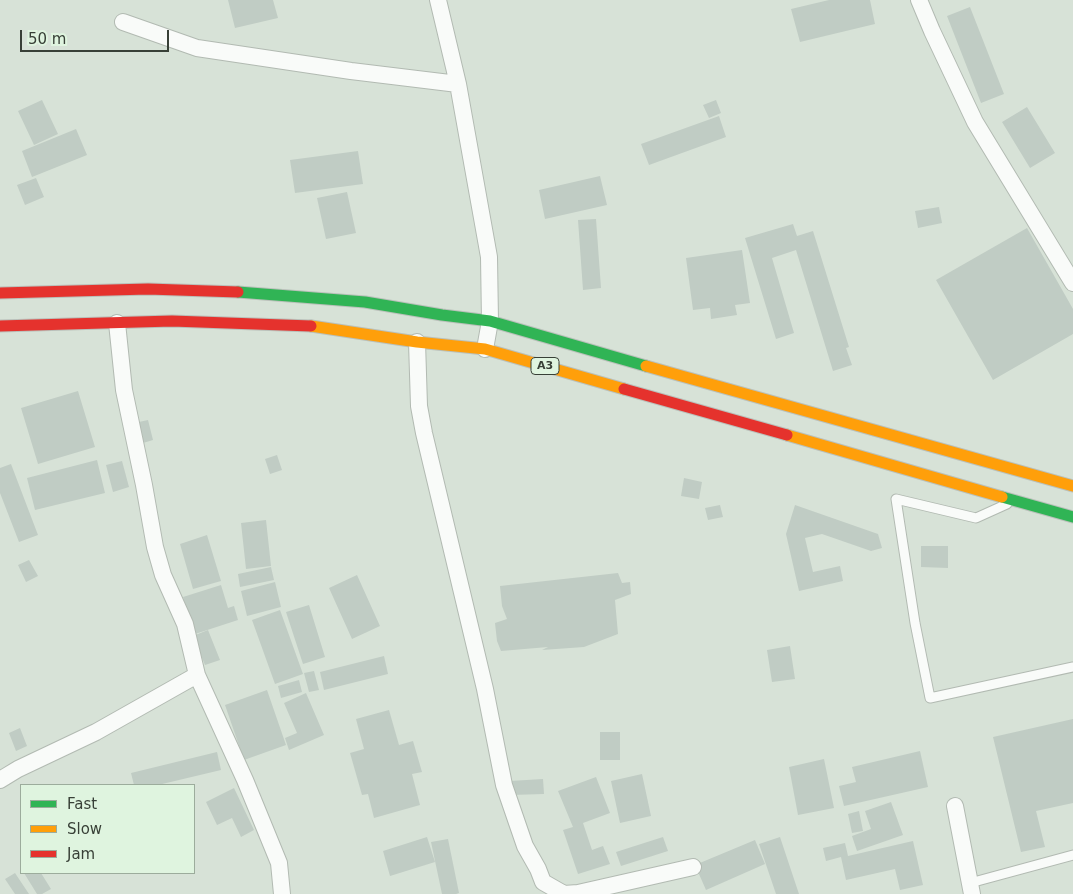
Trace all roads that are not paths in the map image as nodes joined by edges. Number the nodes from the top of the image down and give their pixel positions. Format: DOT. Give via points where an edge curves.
graph roads {
  1 [pos="438,0"];
  2 [pos="919,0"];
  3 [pos="124,22"];
  4 [pos="458,84"];
  5 [pos="1073,283"];
  6 [pos="0,293"];
  7 [pos="490,320"];
  8 [pos="117,322"];
  9 [pos="0,326"];
  10 [pos="417,342"];
  11 [pos="485,349"];
  12 [pos="1073,486"];
  13 [pos="1016,500"];
  14 [pos="1073,517"];
  15 [pos="1073,667"];
  16 [pos="197,675"];
  17 [pos="0,780"];
  18 [pos="955,806"];
  19 [pos="1073,855"];
  20 [pos="693,867"];
  21 [pos="971,888"];
  22 [pos="282,894"];
  1 -- 4 [label="street"];
  2 -- 5 [label="street" via="975,122"];
  3 -- 4 [label="street" via="197,48"];
  4 -- 7 [label="street" via="489,257"];
  6 -- 7 [label="highway, A3" via="148,288 258,293 365,302"];
  7 -- 11 [label="street"];
  7 -- 12 [label="highway, A3"];
  8 -- 9 [label="highway, A3"];
  8 -- 10 [label="highway, A3" via="303,325"];
  8 -- 16 [label="street" via="124,390 155,547 163,575 185,624"];
  10 -- 11 [label="highway, A3"];
  10 -- 20 [label="street" via="419,406 424,432 485,689 504,785 525,846 542,882 564,894 578,893"];
  11 -- 13 [label="highway, A3"];
  13 -- 14 [label="highway, A3"];
  13 -- 15 [label="lane" via="976,518 896,499 930,698"];
  16 -- 17 [label="street" via="96,732"];
  16 -- 22 [label="street" via="279,863"];
  18 -- 21 [label="street"];
  19 -- 21 [label="lane"];
}
